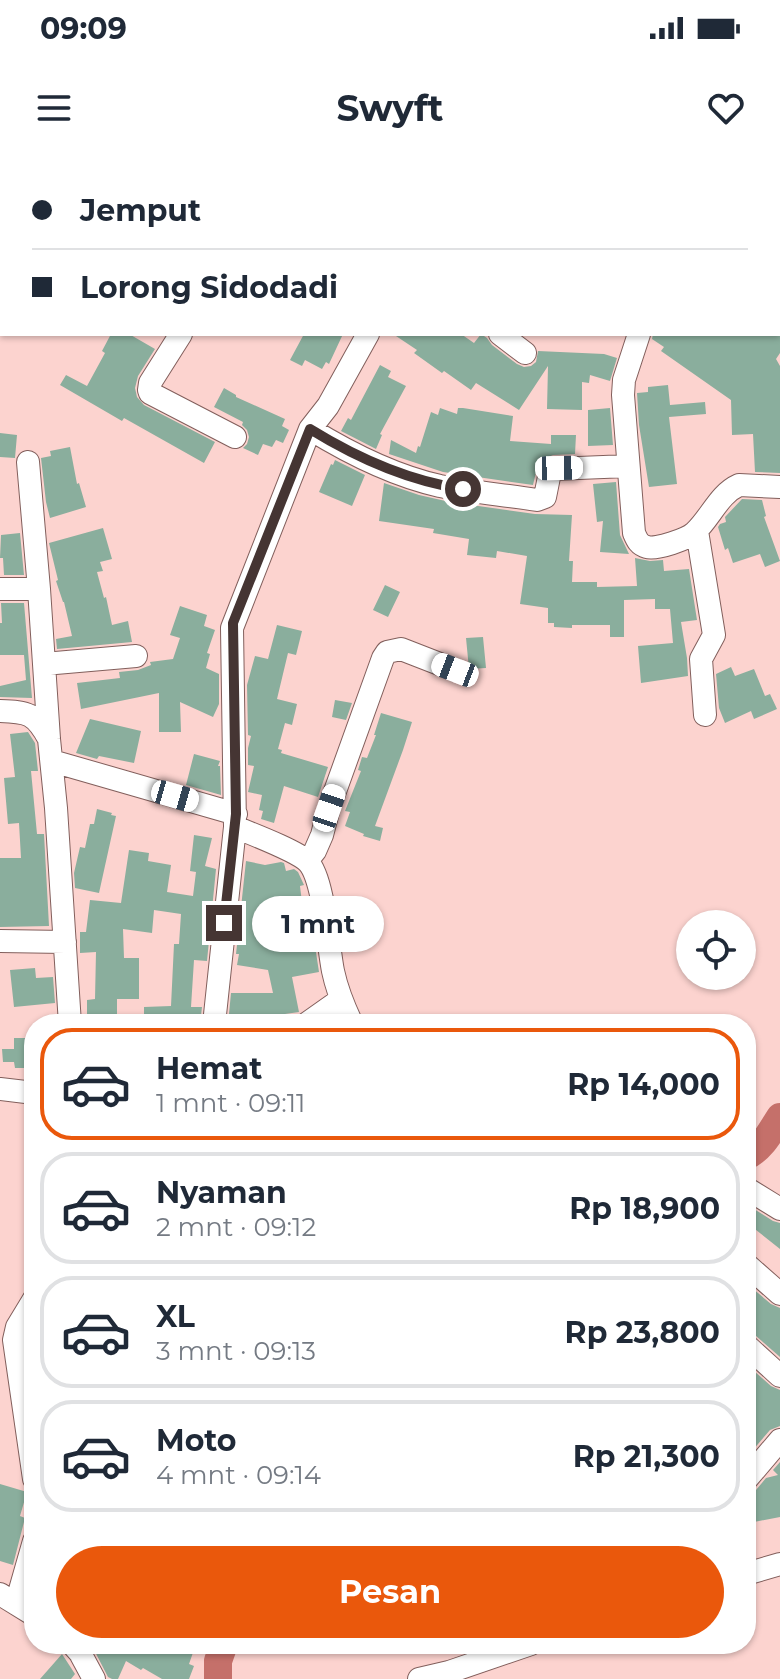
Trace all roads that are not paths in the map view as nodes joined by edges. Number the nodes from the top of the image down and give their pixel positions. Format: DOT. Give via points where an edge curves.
graph roads {
  1 [pos="180,336"];
  2 [pos="367,336"];
  3 [pos="503,336"];
  4 [pos="638,336"];
  5 [pos="525,353"];
  6 [pos="310,429"];
  7 [pos="235,437"];
  8 [pos="28,462"];
  9 [pos="628,466"];
  10 [pos="780,487"];
  11 [pos="697,531"];
  12 [pos="0,589"];
  13 [pos="39,589"];
  14 [pos="136,656"];
  15 [pos="44,664"];
  16 [pos="455,670"];
  17 [pos="0,711"];
  18 [pos="705,715"];
  19 [pos="51,750"];
  20 [pos="236,820"];
  21 [pos="307,861"];
  22 [pos="0,941"];
  23 [pos="65,942"];
  24 [pos="340,1000"];
  25 [pos="69,1014"];
  26 [pos="215,1014"];
  27 [pos="320,1014"];
  28 [pos="347,1014"];
  29 [pos="0,1089"];
  30 [pos="24,1092"];
  31 [pos="756,1194"];
  32 [pos="780,1209"];
  33 [pos="756,1273"];
  34 [pos="780,1294"];
  35 [pos="24,1316"];
  36 [pos="0,1347"];
  37 [pos="756,1354"];
  38 [pos="18,1364"];
  39 [pos="780,1376"];
  40 [pos="24,1407"];
  41 [pos="780,1440"];
  42 [pos="756,1468"];
  43 [pos="780,1564"];
  44 [pos="756,1571"];
  45 [pos="24,1579"];
  46 [pos="17,1604"];
  47 [pos="81,1654"];
  48 [pos="502,1654"];
  49 [pos="94,1679"];
  50 [pos="419,1679"];
  1 -- 7 [label="street" via="149,390"];
  2 -- 6 [label="street"];
  3 -- 5 [label="street"];
  4 -- 9 [label="street" via="623,387"];
  6 -- 9 [label="street" via="399,473 439,485 537,500 545,497 554,469"];
  6 -- 20 [label="street" via="233,623"];
  8 -- 13 [label="street"];
  9 -- 11 [label="street" via="639,543 655,547"];
  10 -- 11 [label="street" via="734,486"];
  11 -- 18 [label="street" via="714,635 701,659"];
  12 -- 13 [label="street"];
  13 -- 15 [label="street"];
  14 -- 15 [label="street"];
  15 -- 19 [label="street"];
  16 -- 21 [label="street" via="401,649 387,652 322,835"];
  17 -- 19 [label="street" via="30,714 41,723"];
  19 -- 20 [label="street"];
  19 -- 23 [label="street"];
  20 -- 21 [label="street"];
  20 -- 26 [label="street"];
  21 -- 24 [label="street" via="316,878"];
  22 -- 23 [label="street"];
  23 -- 25 [label="street"];
  24 -- 27 [label="street"];
  24 -- 28 [label="street"];
  29 -- 30 [label="street"];
  31 -- 32 [label="street"];
  33 -- 34 [label="street"];
  35 -- 38 [label="street" via="15,1332"];
  36 -- 38 [label="street"];
  37 -- 39 [label="street"];
  38 -- 40 [label="street"];
  41 -- 42 [label="street"];
  43 -- 44 [label="street"];
  45 -- 46 [label="street"];
  47 -- 49 [label="street"];
  48 -- 50 [label="street"];
}
